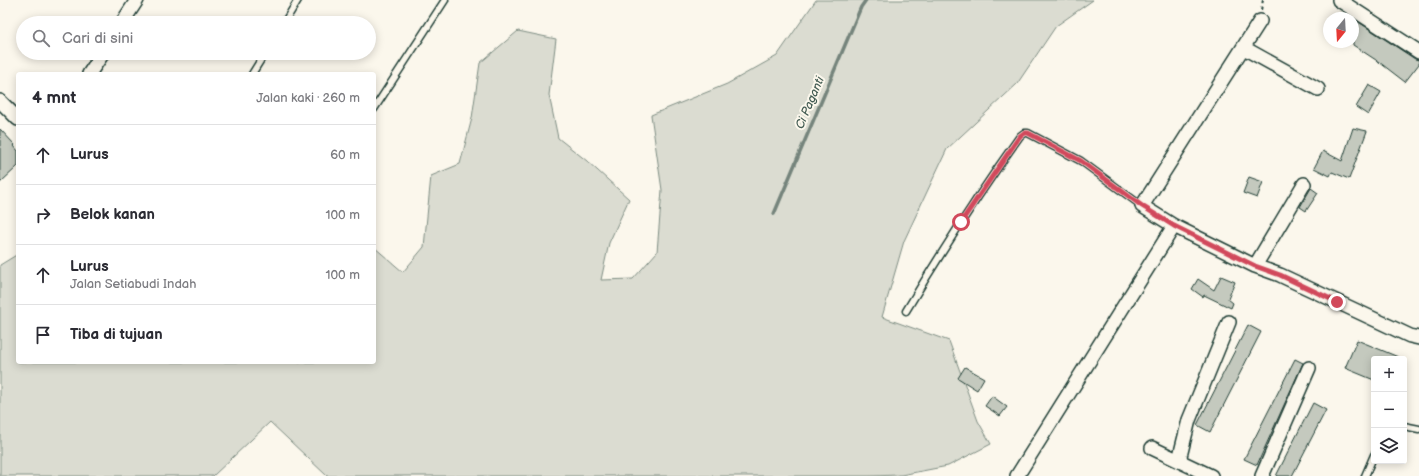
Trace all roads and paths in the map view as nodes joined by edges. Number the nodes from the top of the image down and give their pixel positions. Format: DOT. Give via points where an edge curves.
graph roads {
  1 [pos="137,0"];
  2 [pos="298,0"];
  3 [pos="445,0"];
  4 [pos="1339,0"];
  5 [pos="127,16"];
  6 [pos="288,16"];
  7 [pos="1260,21"];
  8 [pos="1244,48"];
  9 [pos="1419,52"];
  10 [pos="99,60"];
  11 [pos="261,60"];
  12 [pos="91,72"];
  13 [pos="253,72"];
  14 [pos="1318,89"];
  15 [pos="0,101"];
  16 [pos="376,106"];
  17 [pos="16,117"];
  18 [pos="1304,184"];
  19 [pos="1142,206"];
  20 [pos="1174,226"];
  21 [pos="1255,266"];
  22 [pos="906,311"];
  23 [pos="1230,322"];
  24 [pos="1419,338"];
  25 [pos="1309,368"];
  26 [pos="1407,427"];
  27 [pos="1419,429"];
  28 [pos="1152,448"];
  29 [pos="1179,460"];
  30 [pos="1371,462"];
  31 [pos="1017,476"];
  32 [pos="1211,476"];
  33 [pos="1262,476"];
  34 [pos="1365,476"];
  1 -- 5 [label="street"];
  2 -- 6 [label="lane"];
  3 -- 16 [label="lane"];
  4 -- 9 [label="street"];
  7 -- 8 [label="street"];
  8 -- 14 [label="street"];
  8 -- 19 [label="street"];
  10 -- 12 [label="street"];
  11 -- 13 [label="lane"];
  15 -- 17 [label="street"];
  18 -- 21 [label="street"];
  19 -- 20 [label="street"];
  19 -- 22 [label="lane" via="1081,161 1024,133 1002,161 946,245"];
  20 -- 21 [label="street"];
  20 -- 31 [label="street"];
  21 -- 24 [label="street"];
  23 -- 29 [label="street" via="1189,420"];
  25 -- 33 [label="street"];
  26 -- 27 [label="lane"];
  28 -- 29 [label="street"];
  29 -- 32 [label="street"];
  30 -- 34 [label="lane"];
}
